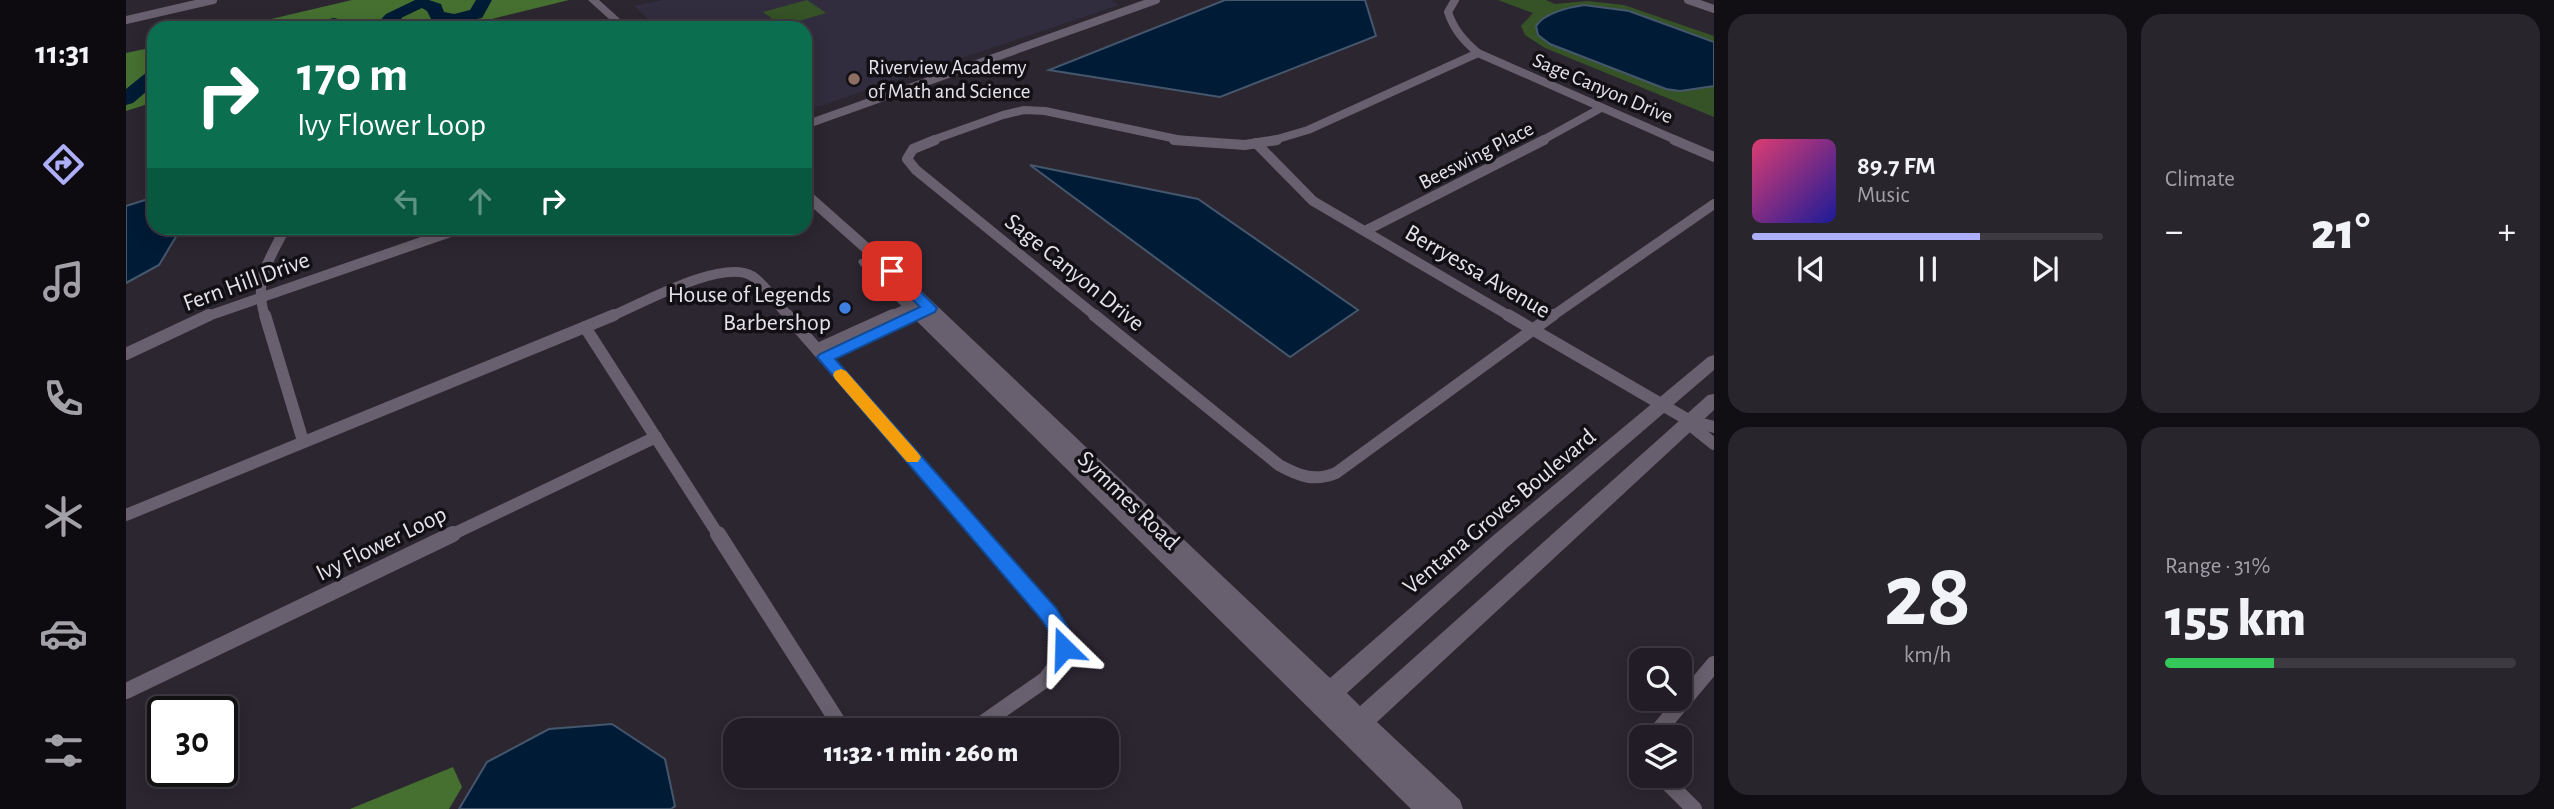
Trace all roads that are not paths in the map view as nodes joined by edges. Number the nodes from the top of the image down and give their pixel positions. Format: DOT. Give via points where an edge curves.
graph roads {
  1 [pos="213,0"];
  2 [pos="593,0"];
  3 [pos="1156,0"];
  4 [pos="1455,0"];
  5 [pos="1688,0"];
  6 [pos="1714,9"];
  7 [pos="126,20"];
  8 [pos="617,21"];
  9 [pos="1478,53"];
  10 [pos="1601,108"];
  11 [pos="812,123"];
  12 [pos="1256,144"];
  13 [pos="1714,157"];
  14 [pos="812,203"];
  15 [pos="1714,204"];
  16 [pos="1365,231"];
  17 [pos="282,235"];
  18 [pos="442,235"];
  19 [pos="259,298"];
  20 [pos="920,308"];
  21 [pos="585,327"];
  22 [pos="1533,329"];
  23 [pos="822,353"];
  24 [pos="126,354"];
  25 [pos="1714,361"];
  26 [pos="1714,400"];
  27 [pos="1663,406"];
  28 [pos="1690,421"];
  29 [pos="1714,427"];
  30 [pos="656,437"];
  31 [pos="303,441"];
  32 [pos="1714,444"];
  33 [pos="126,515"];
  34 [pos="1714,664"];
  35 [pos="126,691"];
  36 [pos="1325,697"];
  37 [pos="835,718"];
  38 [pos="990,718"];
  39 [pos="1663,725"];
  40 [pos="1355,726"];
  41 [pos="1673,788"];
  42 [pos="1429,809"];
  43 [pos="1451,809"];
  44 [pos="1694,809"];
  1 -- 7 [label="street"];
  2 -- 8 [label="street"];
  3 -- 11 [label="street"];
  4 -- 9 [label="street, Sage Canyon Drive" via="1448,12 1451,24"];
  5 -- 6 [label="street"];
  9 -- 10 [label="street, Sage Canyon Drive"];
  9 -- 12 [label="street, Sage Canyon Drive" via="1308,130"];
  10 -- 13 [label="street, Sage Canyon Drive"];
  10 -- 16 [label="street, Beeswing Place"];
  12 -- 16 [label="street, Berryessa Avenue" via="1313,201"];
  12 -- 22 [label="street, Sage Canyon Drive" via="1179,141 1024,110 913,149 907,159 1279,465 1307,479 1321,480 1336,473"];
  14 -- 20 [label="street, Symmes Road"];
  15 -- 22 [label="street, Sage Canyon Drive"];
  16 -- 22 [label="street, Berryessa Avenue"];
  17 -- 19 [label="street" via="260,281"];
  18 -- 19 [label="street, Fern Hill Drive"];
  19 -- 24 [label="street, Fern Hill Drive" via="215,312"];
  19 -- 31 [label="street"];
  20 -- 23 [label="street"];
  20 -- 36 [label="street, Symmes Road"];
  21 -- 23 [label="street" via="715,273 739,271 754,277"];
  21 -- 30 [label="street"];
  21 -- 31 [label="street"];
  22 -- 27 [label="street, Berryessa Avenue"];
  23 -- 38 [label="street" via="1049,614 1062,636 1064,648 1055,670"];
  25 -- 27 [label="street, Ventana Groves Boulevard"];
  26 -- 28 [label="street"];
  27 -- 28 [label="street, Berryessa Avenue"];
  27 -- 36 [label="street, Ventana Groves Boulevard"];
  28 -- 29 [label="street, Berryessa Avenue"];
  28 -- 32 [label="street, Berryessa Avenue"];
  28 -- 40 [label="street"];
  30 -- 35 [label="street, Ivy Flower Loop"];
  30 -- 37 [label="street"];
  31 -- 33 [label="street"];
  34 -- 39 [label="street"];
  36 -- 40 [label="street, Symmes Road"];
  40 -- 42 [label="street, Symmes Road"];
  40 -- 43 [label="street, Symmes Road"];
  41 -- 44 [label="street"];
}
